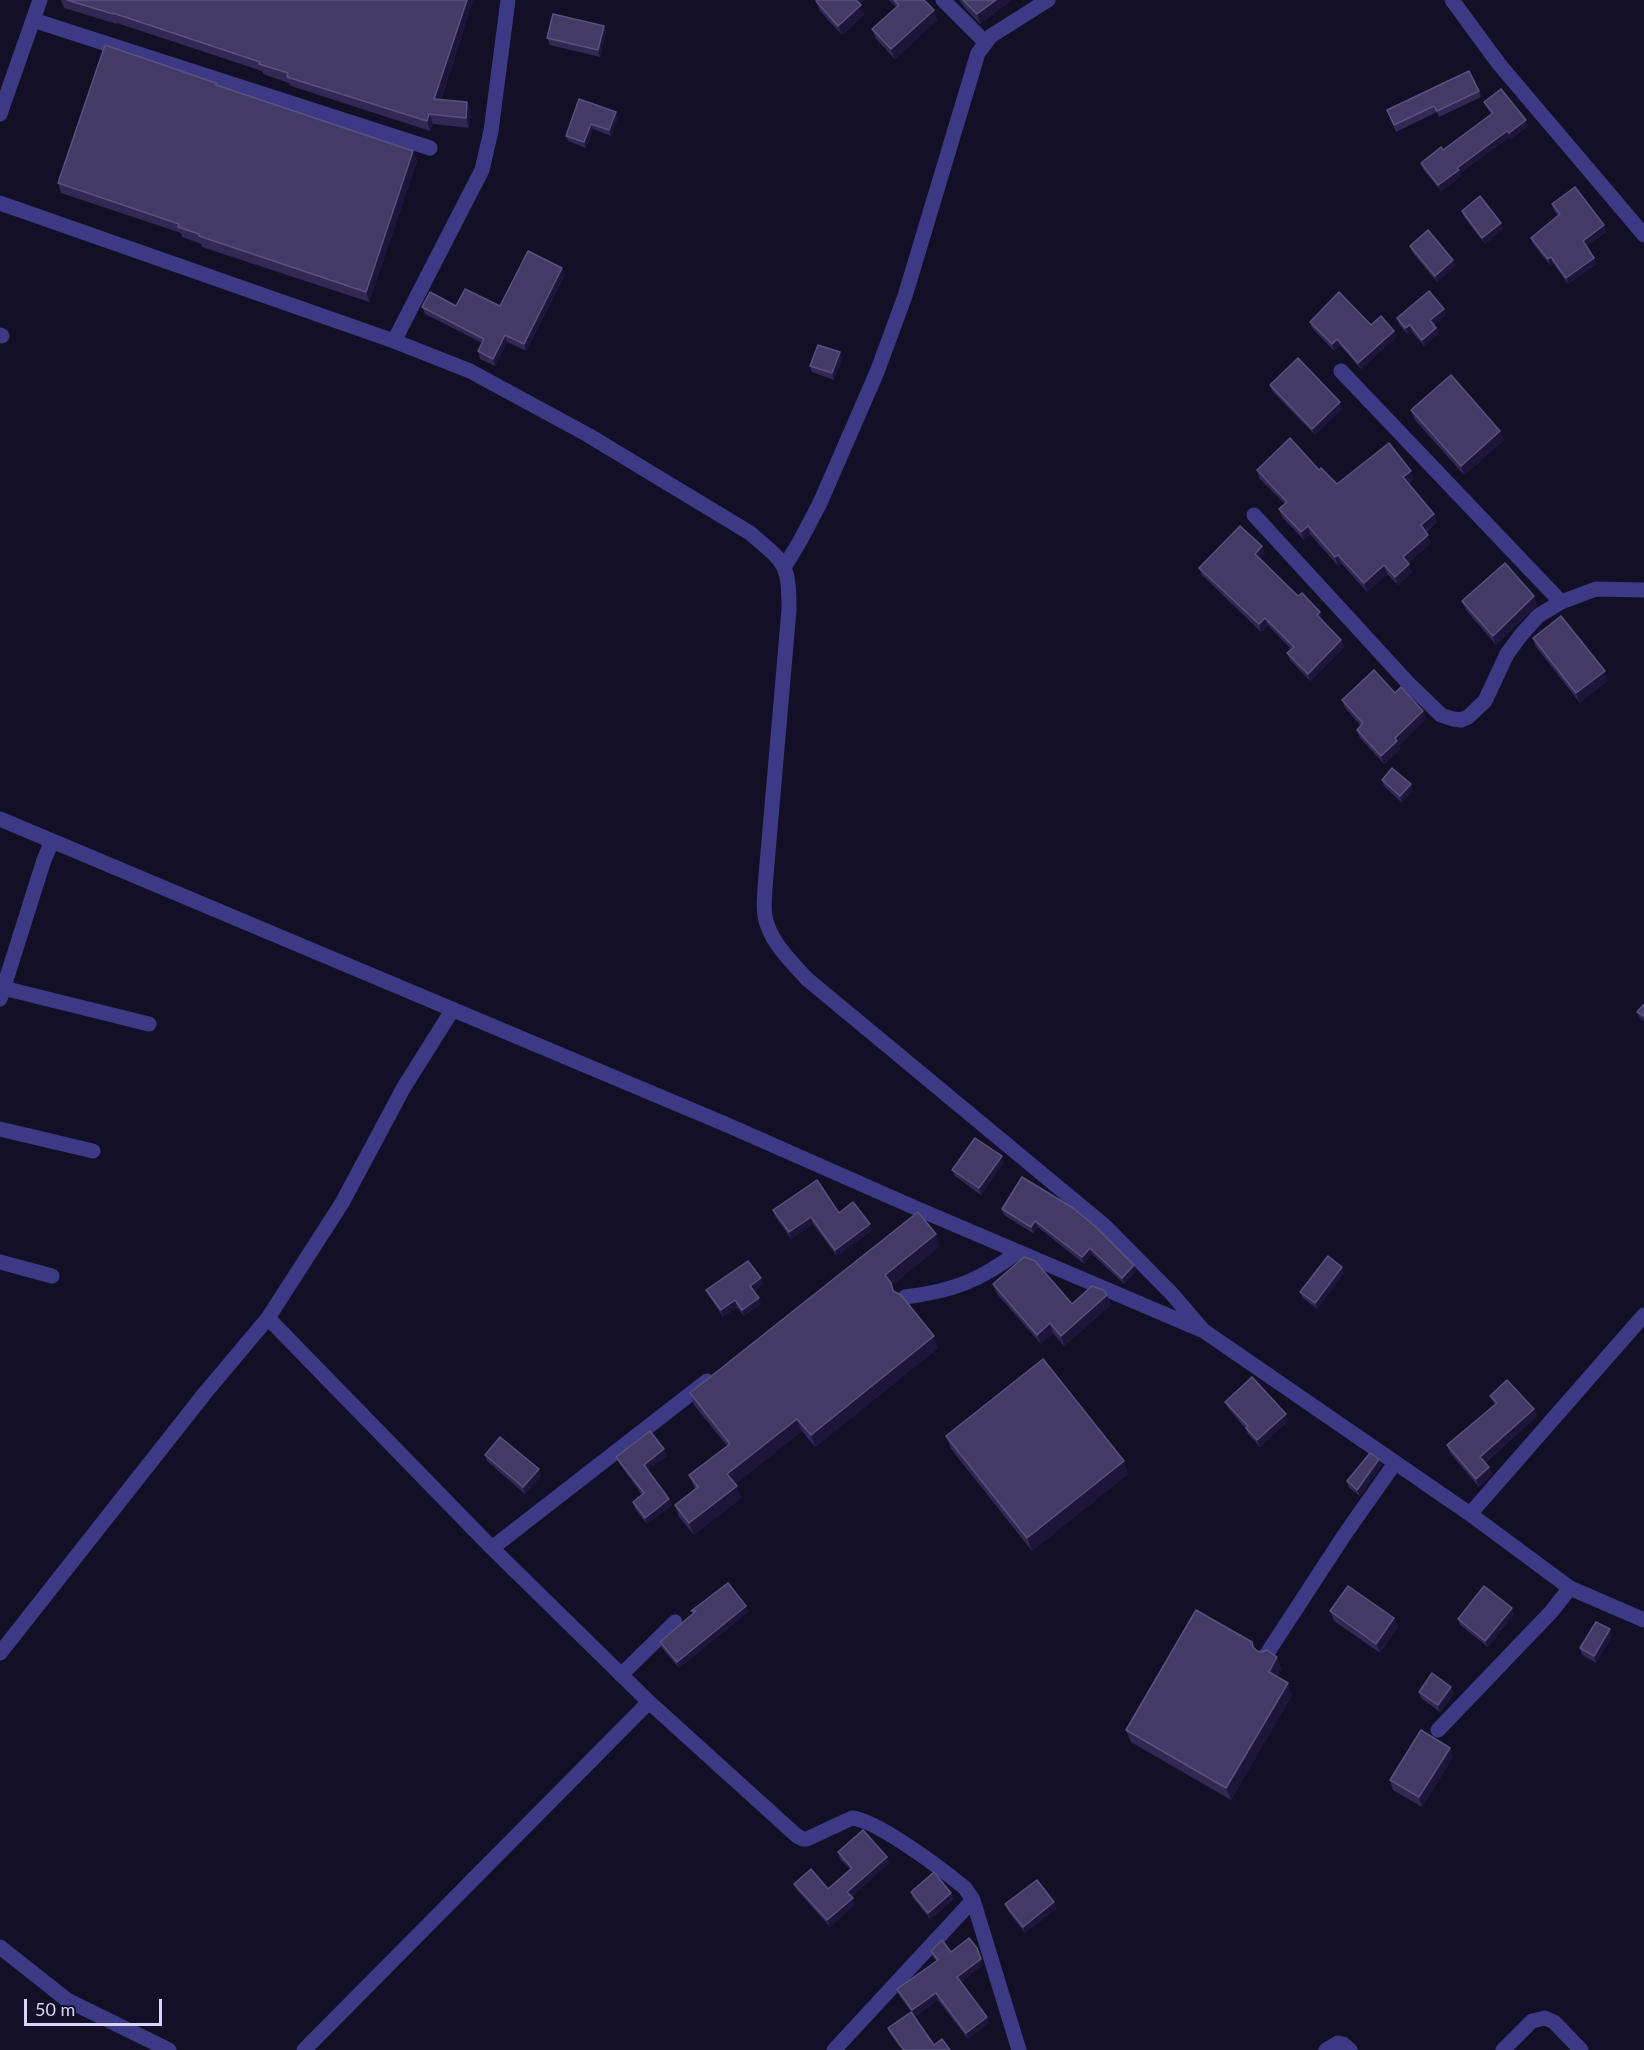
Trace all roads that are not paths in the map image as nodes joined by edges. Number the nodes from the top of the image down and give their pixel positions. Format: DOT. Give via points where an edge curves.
graph roads {
  1 [pos="40,0"];
  2 [pos="508,0"];
  3 [pos="943,0"];
  4 [pos="1048,0"];
  5 [pos="1452,0"];
  6 [pos="33,20"];
  7 [pos="985,42"];
  8 [pos="0,114"];
  9 [pos="430,148"];
  10 [pos="0,203"];
  11 [pos="1644,235"];
  12 [pos="394,341"];
  13 [pos="1341,371"];
  14 [pos="1254,515"];
  15 [pos="785,566"];
  16 [pos="1644,590"];
  17 [pos="1560,602"];
  18 [pos="0,819"];
  19 [pos="52,841"];
  20 [pos="2,994"];
  21 [pos="453,1009"];
  22 [pos="148,1024"];
  23 [pos="0,1129"];
  24 [pos="93,1151"];
  25 [pos="1018,1252"];
  26 [pos="0,1262"];
  27 [pos="52,1276"];
  28 [pos="905,1297"];
  29 [pos="1644,1315"];
  30 [pos="268,1318"];
  31 [pos="1204,1331"];
  32 [pos="719,1371"];
  33 [pos="1395,1463"];
  34 [pos="1470,1514"];
  35 [pos="492,1548"];
  36 [pos="1570,1588"];
  37 [pos="1644,1620"];
  38 [pos="675,1622"];
  39 [pos="0,1653"];
  40 [pos="1266,1655"];
  41 [pos="621,1676"];
  42 [pos="648,1702"];
  43 [pos="1438,1730"];
  44 [pos="973,1900"];
  45 [pos="0,1947"];
  46 [pos="169,2050"];
  47 [pos="304,2050"];
  48 [pos="834,2050"];
  49 [pos="1019,2050"];
  50 [pos="1326,2050"];
  51 [pos="1350,2050"];
  52 [pos="1503,2050"];
  53 [pos="1581,2050"];
  1 -- 6 [label="street"];
  2 -- 12 [label="street" via="491,131 482,170"];
  3 -- 7 [label="street"];
  4 -- 7 [label="street"];
  5 -- 11 [label="street" via="1499,64"];
  6 -- 8 [label="street"];
  6 -- 9 [label="street"];
  7 -- 15 [label="street" via="970,76 905,296 877,372 820,502"];
  10 -- 12 [label="street"];
  12 -- 15 [label="street" via="470,371 588,435 750,533"];
  13 -- 17 [label="street"];
  14 -- 17 [label="street" via="1409,684 1441,715 1453,719 1468,717 1485,701 1513,645 1538,616"];
  15 -- 31 [label="street" via="789,610 765,887 764,915 770,932 807,979 1105,1226"];
  16 -- 17 [label="street" via="1596,589"];
  18 -- 19 [label="street"];
  19 -- 20 [label="street"];
  19 -- 21 [label="street"];
  20 -- 22 [label="street"];
  21 -- 25 [label="street" via="714,1119 914,1213"];
  21 -- 30 [label="street" via="399,1097 342,1203"];
  23 -- 24 [label="street"];
  25 -- 28 [label="street" via="966,1284"];
  25 -- 31 [label="street"];
  26 -- 27 [label="street"];
  29 -- 34 [label="street"];
  30 -- 35 [label="street"];
  30 -- 39 [label="street"];
  31 -- 33 [label="street"];
  32 -- 35 [label="street"];
  33 -- 34 [label="street"];
  33 -- 40 [label="street"];
  34 -- 36 [label="street"];
  35 -- 41 [label="street"];
  36 -- 37 [label="street"];
  36 -- 43 [label="street"];
  38 -- 41 [label="street"];
  41 -- 42 [label="street"];
  42 -- 44 [label="street" via="800,1838 807,1839 852,1818 867,1821 950,1876"];
  42 -- 47 [label="street"];
  44 -- 48 [label="street"];
  44 -- 49 [label="street"];
  45 -- 46 [label="street" via="67,2000"];
  50 -- 51 [label="street" via="1338,2043"];
  52 -- 53 [label="street" via="1532,2021 1545,2018"];
}
